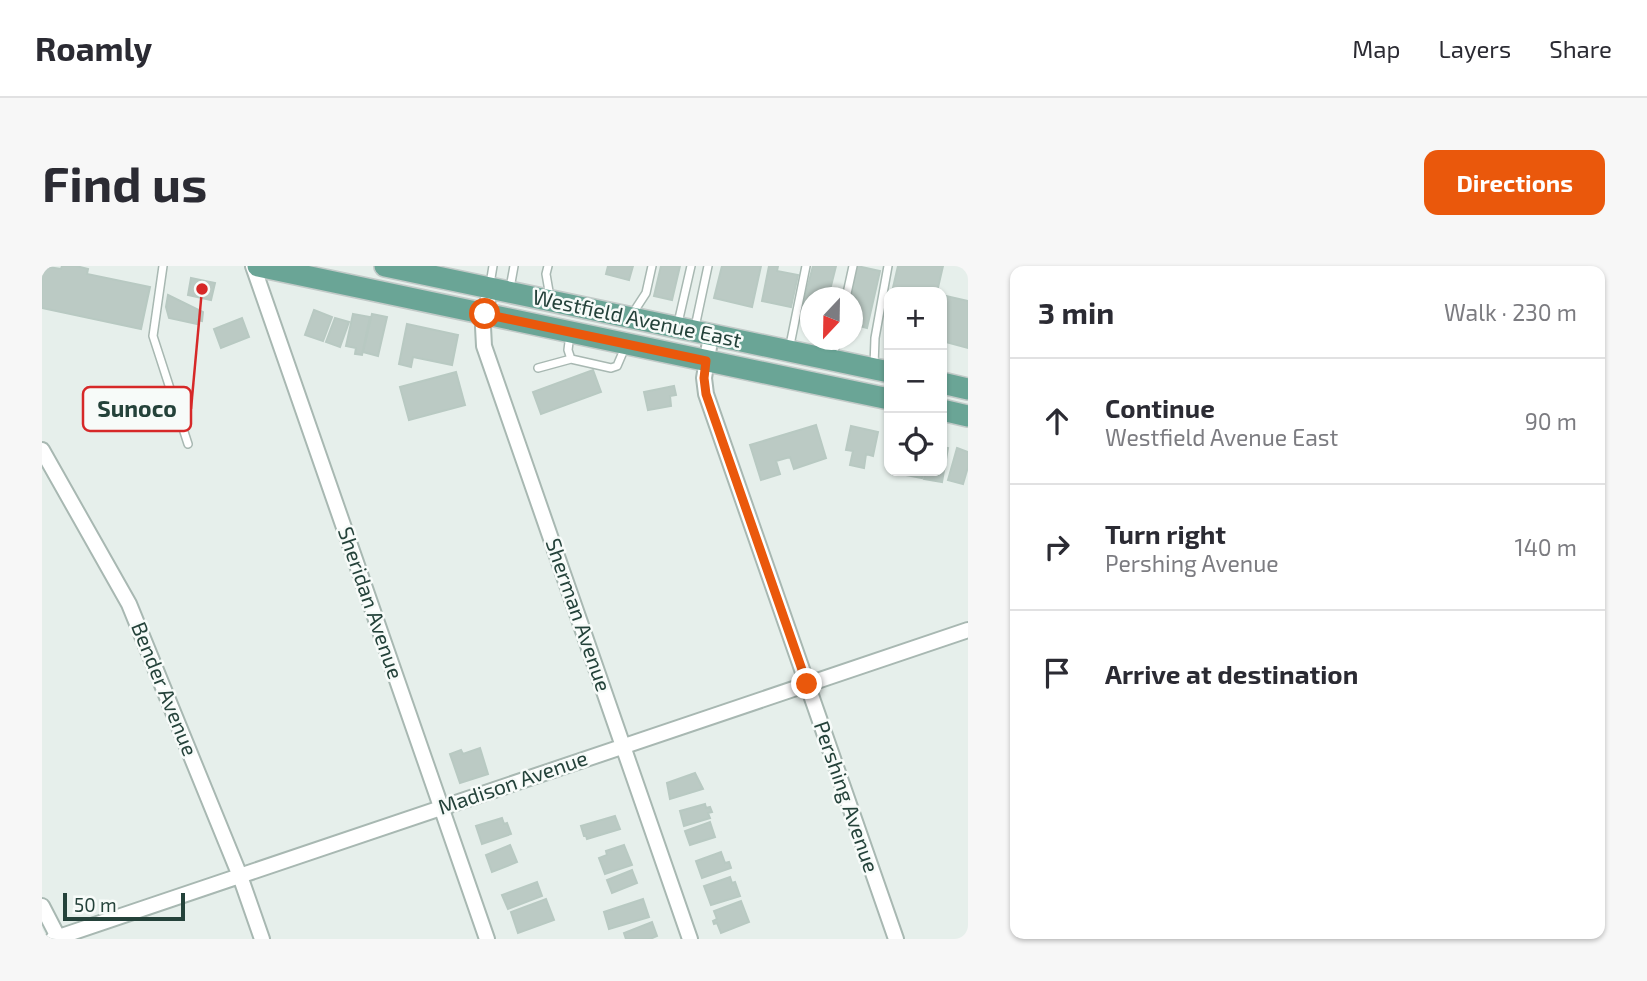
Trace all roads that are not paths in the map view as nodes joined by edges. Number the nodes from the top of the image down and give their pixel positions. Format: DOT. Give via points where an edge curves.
graph roads {
  1 [pos="163,266"];
  2 [pos="256,266"];
  3 [pos="385,266"];
  4 [pos="493,266"];
  5 [pos="514,266"];
  6 [pos="548,266"];
  7 [pos="652,266"];
  8 [pos="691,266"];
  9 [pos="708,266"];
  10 [pos="806,266"];
  11 [pos="853,266"];
  12 [pos="888,266"];
  13 [pos="425,270"];
  14 [pos="848,287"];
  15 [pos="499,290"];
  16 [pos="550,301"];
  17 [pos="485,314"];
  18 [pos="630,317"];
  19 [pos="694,331"];
  20 [pos="570,332"];
  21 [pos="626,344"];
  22 [pos="834,350"];
  23 [pos="789,351"];
  24 [pos="571,359"];
  25 [pos="706,361"];
  26 [pos="538,369"];
  27 [pos="882,370"];
  28 [pos="947,384"];
  29 [pos="968,388"];
  30 [pos="879,397"];
  31 [pos="947,411"];
  32 [pos="968,416"];
  33 [pos="188,444"];
  34 [pos="42,450"];
  35 [pos="968,630"];
  36 [pos="807,684"];
  37 [pos="624,746"];
  38 [pos="441,808"];
  39 [pos="240,876"];
  40 [pos="42,906"];
  41 [pos="55,938"];
  42 [pos="262,939"];
  43 [pos="487,939"];
  44 [pos="690,939"];
  45 [pos="896,939"];
  1 -- 33 [label="lane" via="153,336"];
  2 -- 17 [label="main road, Westfield Avenue East"];
  2 -- 38 [label="street, Sheridan Avenue"];
  3 -- 13 [label="main road, Westfield Avenue East"];
  4 -- 15 [label="lane"];
  5 -- 15 [label="lane"];
  6 -- 16 [label="lane"];
  7 -- 18 [label="lane" via="646,293"];
  8 -- 19 [label="lane"];
  9 -- 19 [label="lane"];
  10 -- 23 [label="lane"];
  11 -- 14 [label="lane"];
  12 -- 27 [label="lane" via="878,320"];
  13 -- 15 [label="main road, Westfield Avenue East"];
  15 -- 16 [label="main road, Westfield Avenue East"];
  15 -- 17 [label="street, Sherman Avenue"];
  16 -- 18 [label="main road, Westfield Avenue East"];
  17 -- 20 [label="main road, Westfield Avenue East"];
  17 -- 37 [label="street, Sherman Avenue" via="484,346"];
  18 -- 19 [label="main road, Westfield Avenue East"];
  19 -- 23 [label="main road, Westfield Avenue East"];
  19 -- 25 [label="street, Pershing Avenue"];
  20 -- 21 [label="main road, Westfield Avenue East"];
  20 -- 24 [label="lane"];
  21 -- 24 [label="lane" via="617,366 611,368"];
  21 -- 25 [label="main road, Westfield Avenue East"];
  22 -- 23 [label="main road, Westfield Avenue East"];
  22 -- 27 [label="main road, Westfield Avenue East"];
  24 -- 26 [label="lane"];
  25 -- 30 [label="main road, Westfield Avenue East"];
  25 -- 36 [label="street, Pershing Avenue" via="706,394"];
  27 -- 30 [label="main road"];
  28 -- 29 [label="main road"];
  31 -- 32 [label="main road"];
  34 -- 39 [label="street, Bender Avenue" via="129,604"];
  35 -- 36 [label="street, Madison Avenue"];
  36 -- 37 [label="street, Madison Avenue"];
  36 -- 45 [label="street, Pershing Avenue"];
  37 -- 38 [label="street, Madison Avenue"];
  37 -- 44 [label="street, Sherman Avenue"];
  38 -- 39 [label="street, Madison Avenue"];
  38 -- 43 [label="street, Sheridan Avenue"];
  39 -- 41 [label="street, Madison Avenue"];
  39 -- 42 [label="street, Bender Avenue"];
  40 -- 41 [label="street"];
}
